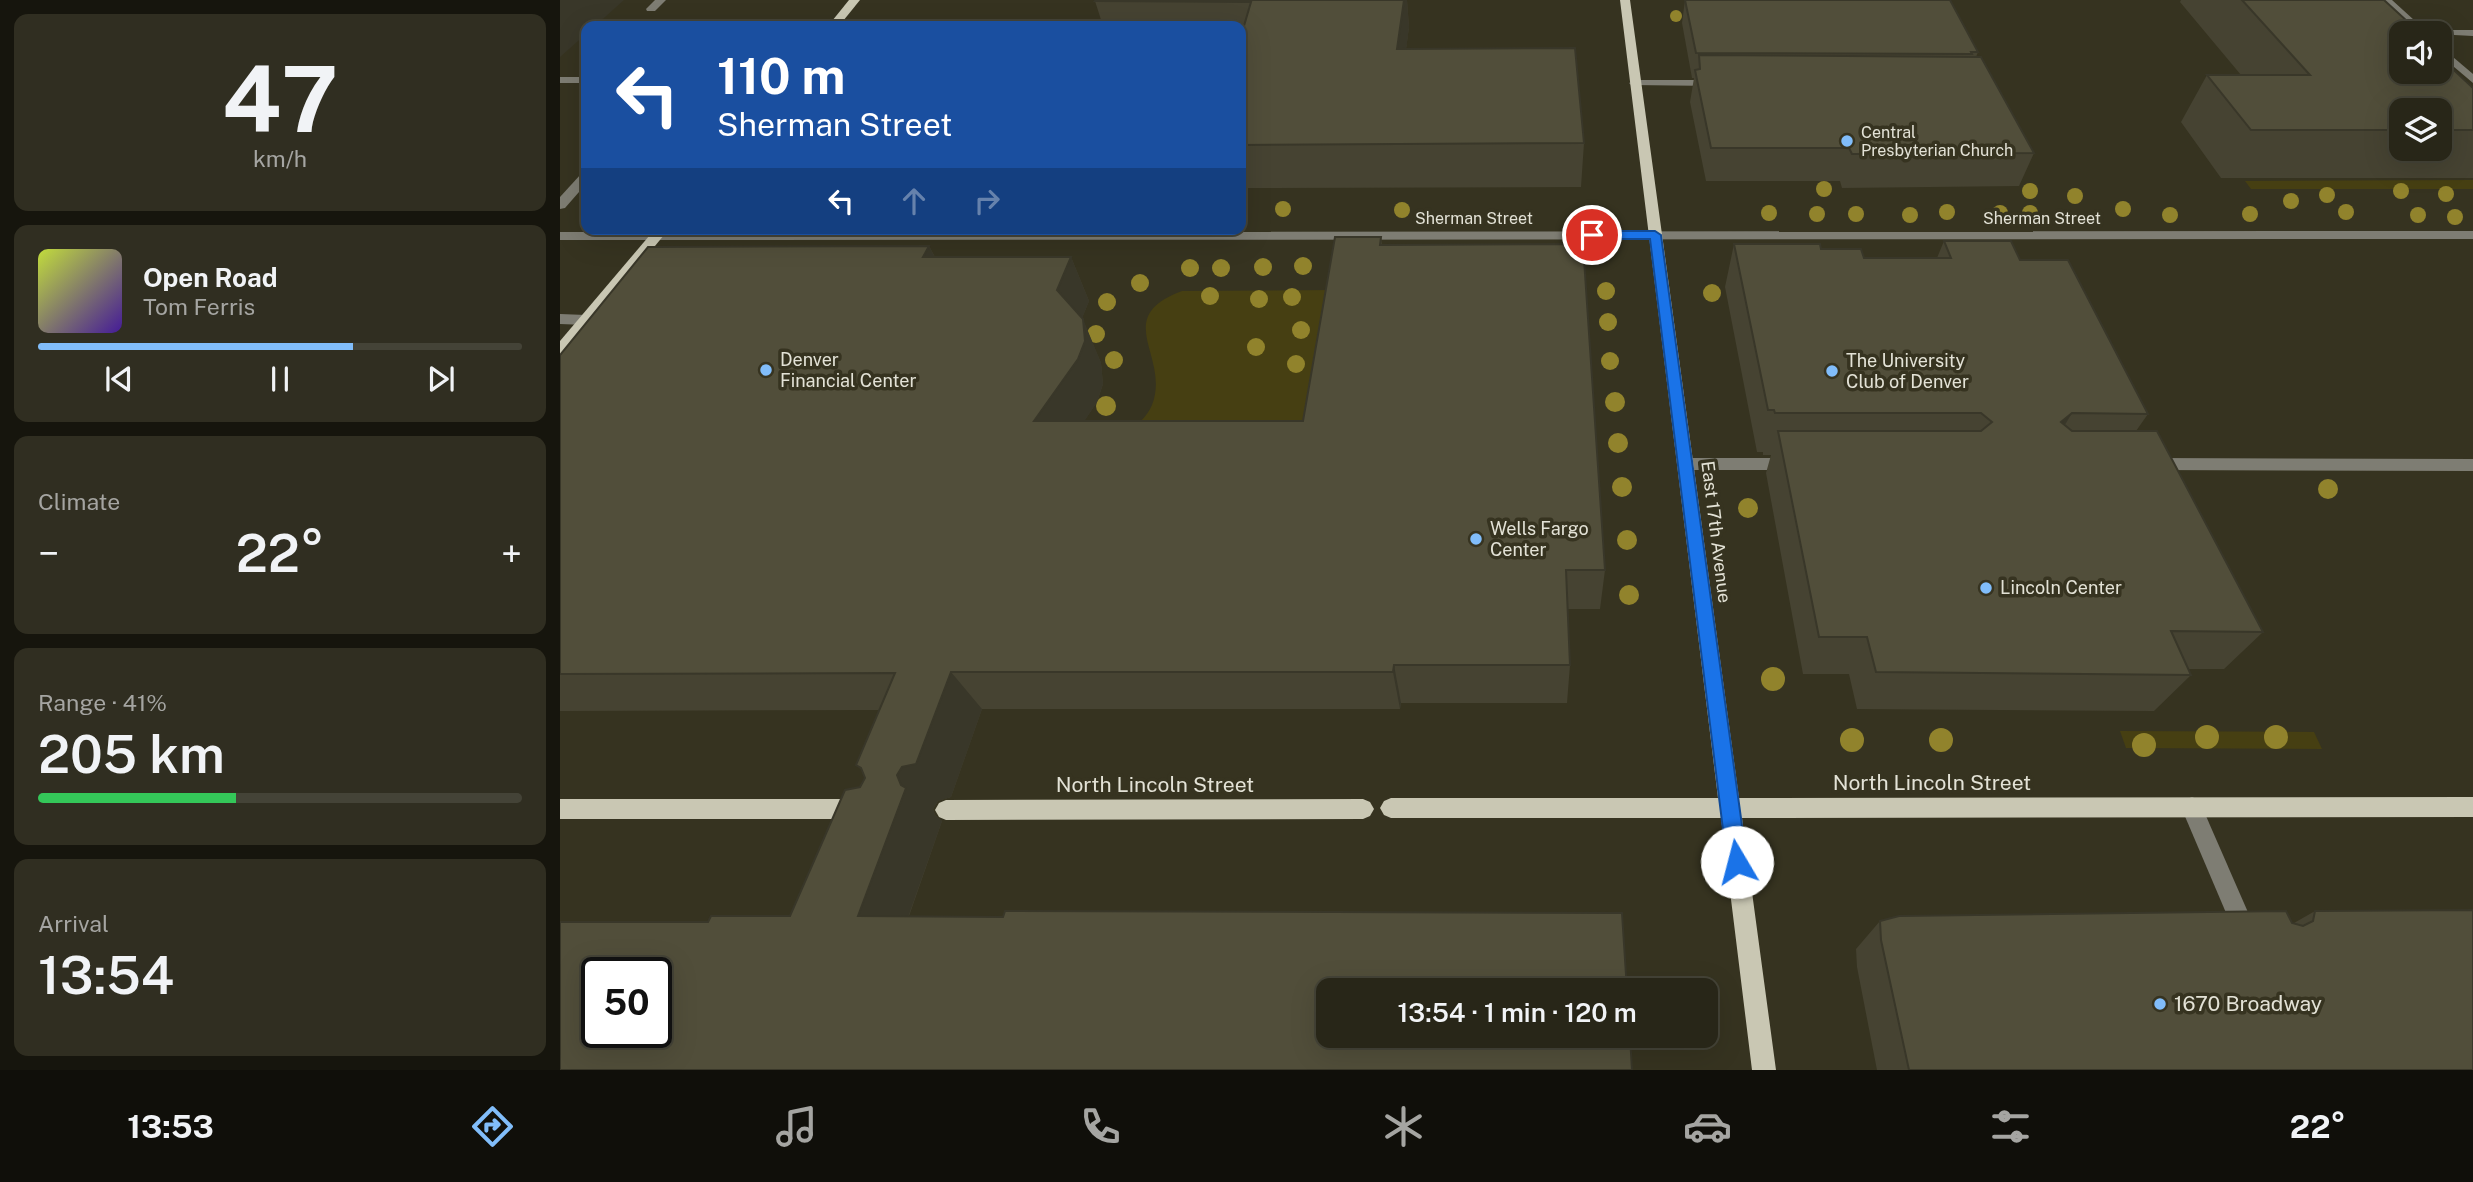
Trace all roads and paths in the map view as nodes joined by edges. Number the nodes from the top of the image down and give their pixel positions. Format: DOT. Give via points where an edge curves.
graph roads {
  1 [pos="661,0"];
  2 [pos="855,0"];
  3 [pos="1625,0"];
  4 [pos="2386,0"];
  5 [pos="651,9"];
  6 [pos="837,21"];
  7 [pos="2409,21"];
  8 [pos="2452,33"];
  9 [pos="2473,33"];
  10 [pos="2452,61"];
  11 [pos="560,80"];
  12 [pos="581,80"];
  13 [pos="2473,80"];
  14 [pos="1635,83"];
  15 [pos="1724,83"];
  16 [pos="581,182"];
  17 [pos="560,205"];
  18 [pos="1246,233"];
  19 [pos="593,235"];
  20 [pos="657,235"];
  21 [pos="1655,235"];
  22 [pos="2473,235"];
  23 [pos="560,236"];
  24 [pos="560,319"];
  25 [pos="586,320"];
  26 [pos="560,351"];
  27 [pos="1685,464"];
  28 [pos="1806,464"];
  29 [pos="2130,464"];
  30 [pos="2473,465"];
  31 [pos="2192,807"];
  32 [pos="2473,807"];
  33 [pos="1391,808"];
  34 [pos="1730,808"];
  35 [pos="560,809"];
  36 [pos="1363,809"];
  37 [pos="876,810"];
  38 [pos="946,810"];
  39 [pos="2250,940"];
  40 [pos="1764,1070"];
  1 -- 5 [label="street"];
  2 -- 6 [label="main road"];
  3 -- 14 [label="main road, East 17th Avenue"];
  4 -- 7 [label="street"];
  8 -- 9 [label="street"];
  10 -- 13 [label="street"];
  11 -- 12 [label="street"];
  14 -- 15 [label="street"];
  14 -- 21 [label="main road, East 17th Avenue"];
  16 -- 17 [label="street"];
  18 -- 21 [label="street, Sherman Street"];
  19 -- 23 [label="street, Sherman Street"];
  20 -- 25 [label="main road"];
  21 -- 22 [label="street, Sherman Street"];
  21 -- 27 [label="main road, East 17th Avenue"];
  24 -- 25 [label="street"];
  25 -- 26 [label="main road"];
  27 -- 28 [label="street"];
  27 -- 34 [label="main road, East 17th Avenue"];
  29 -- 30 [label="street"];
  31 -- 32 [label="main road, North Lincoln Street"];
  31 -- 34 [label="main road, North Lincoln Street"];
  31 -- 39 [label="street"];
  33 -- 34 [label="main road, North Lincoln Street"];
  34 -- 40 [label="main road, East 17th Avenue"];
  35 -- 37 [label="main road"];
  36 -- 38 [label="main road, North Lincoln Street"];
}
